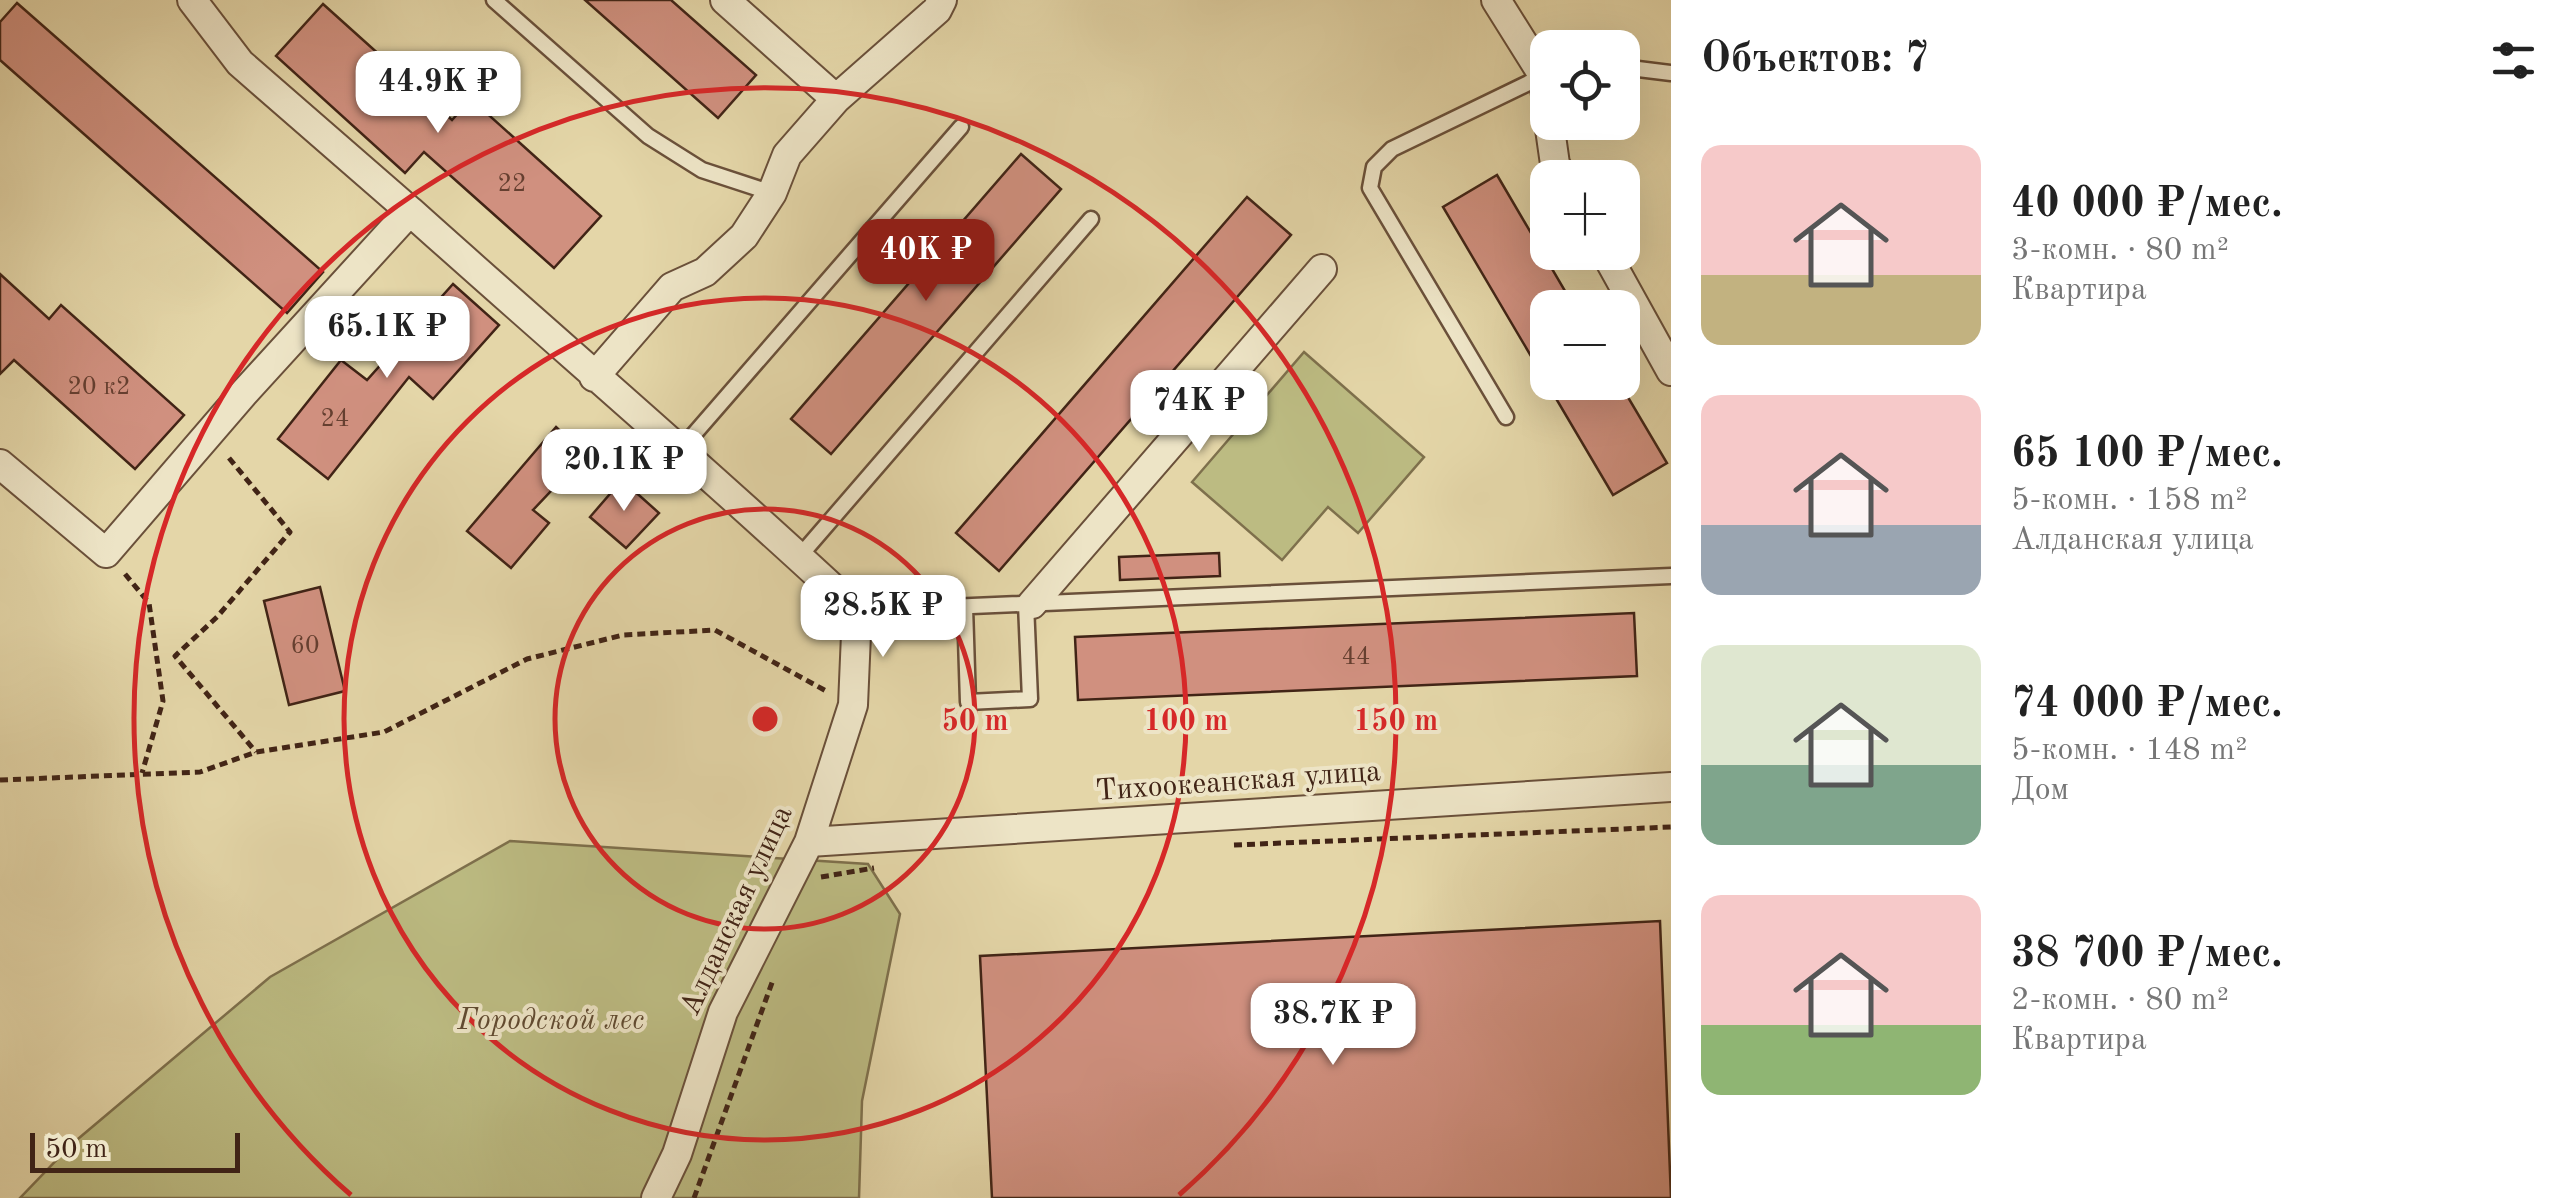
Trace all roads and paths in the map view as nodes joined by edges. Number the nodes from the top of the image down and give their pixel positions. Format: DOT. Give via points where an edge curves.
graph roads {
  1 [pos="192,0"];
  2 [pos="494,0"];
  3 [pos="725,0"];
  4 [pos="942,0"];
  5 [pos="1496,0"];
  6 [pos="1530,52"];
  7 [pos="1640,69"];
  8 [pos="1671,73"];
  9 [pos="1530,82"];
  10 [pos="836,99"];
  11 [pos="960,126"];
  12 [pos="772,192"];
  13 [pos="410,211"];
  14 [pos="1092,219"];
  15 [pos="1322,269"];
  16 [pos="1615,270"];
  17 [pos="1671,370"];
  18 [pos="594,377"];
  19 [pos="1506,417"];
  20 [pos="682,448"];
  21 [pos="229,458"];
  22 [pos="0,464"];
  23 [pos="106,553"];
  24 [pos="799,557"];
  25 [pos="1671,576"];
  26 [pos="1029,604"];
  27 [pos="964,607"];
  28 [pos="857,612"];
  29 [pos="852,705"];
  30 [pos="256,752"];
  31 [pos="142,773"];
  32 [pos="0,780"];
  33 [pos="1671,787"];
  34 [pos="1671,827"];
  35 [pos="809,842"];
  36 [pos="1231,846"];
  37 [pos="887,866"];
  38 [pos="815,878"];
  39 [pos="778,970"];
  40 [pos="656,1198"];
  41 [pos="694,1198"];
  1 -- 13 [label="street" via="240,63"];
  2 -- 12 [label="lane" via="648,136 702,170"];
  3 -- 10 [label="street"];
  4 -- 10 [label="street"];
  5 -- 6 [label="street"];
  7 -- 8 [label="lane"];
  9 -- 19 [label="lane" via="1392,149 1374,167 1370,188"];
  10 -- 12 [label="street" via="787,155"];
  11 -- 20 [label="lane"];
  12 -- 18 [label="street" via="744,236 705,272 672,287"];
  13 -- 18 [label="street"];
  13 -- 23 [label="street"];
  14 -- 24 [label="lane"];
  15 -- 26 [label="street"];
  16 -- 17 [label="street"];
  18 -- 20 [label="street"];
  20 -- 24 [label="street"];
  21 -- 30 [label="path" via="290,532 174,656"];
  22 -- 23 [label="street"];
  23 -- 31 [label="path" via="149,602 163,701"];
  24 -- 28 [label="street"];
  25 -- 26 [label="lane"];
  26 -- 27 [label="lane"];
  26 -- 27 [label="lane" via="1030,699 968,702"];
  27 -- 28 [label="lane"];
  28 -- 29 [label="street, Алданская улица"];
  29 -- 30 [label="path" via="715,630 622,635 527,659 384,732"];
  29 -- 35 [label="street, Алданская улица"];
  30 -- 31 [label="path" via="200,772"];
  31 -- 32 [label="path"];
  33 -- 35 [label="street, Тихоокеанская улица"];
  34 -- 36 [label="path"];
  35 -- 40 [label="street, Алданская улица" via="723,1012"];
  37 -- 38 [label="path"];
  39 -- 41 [label="path"];
}
